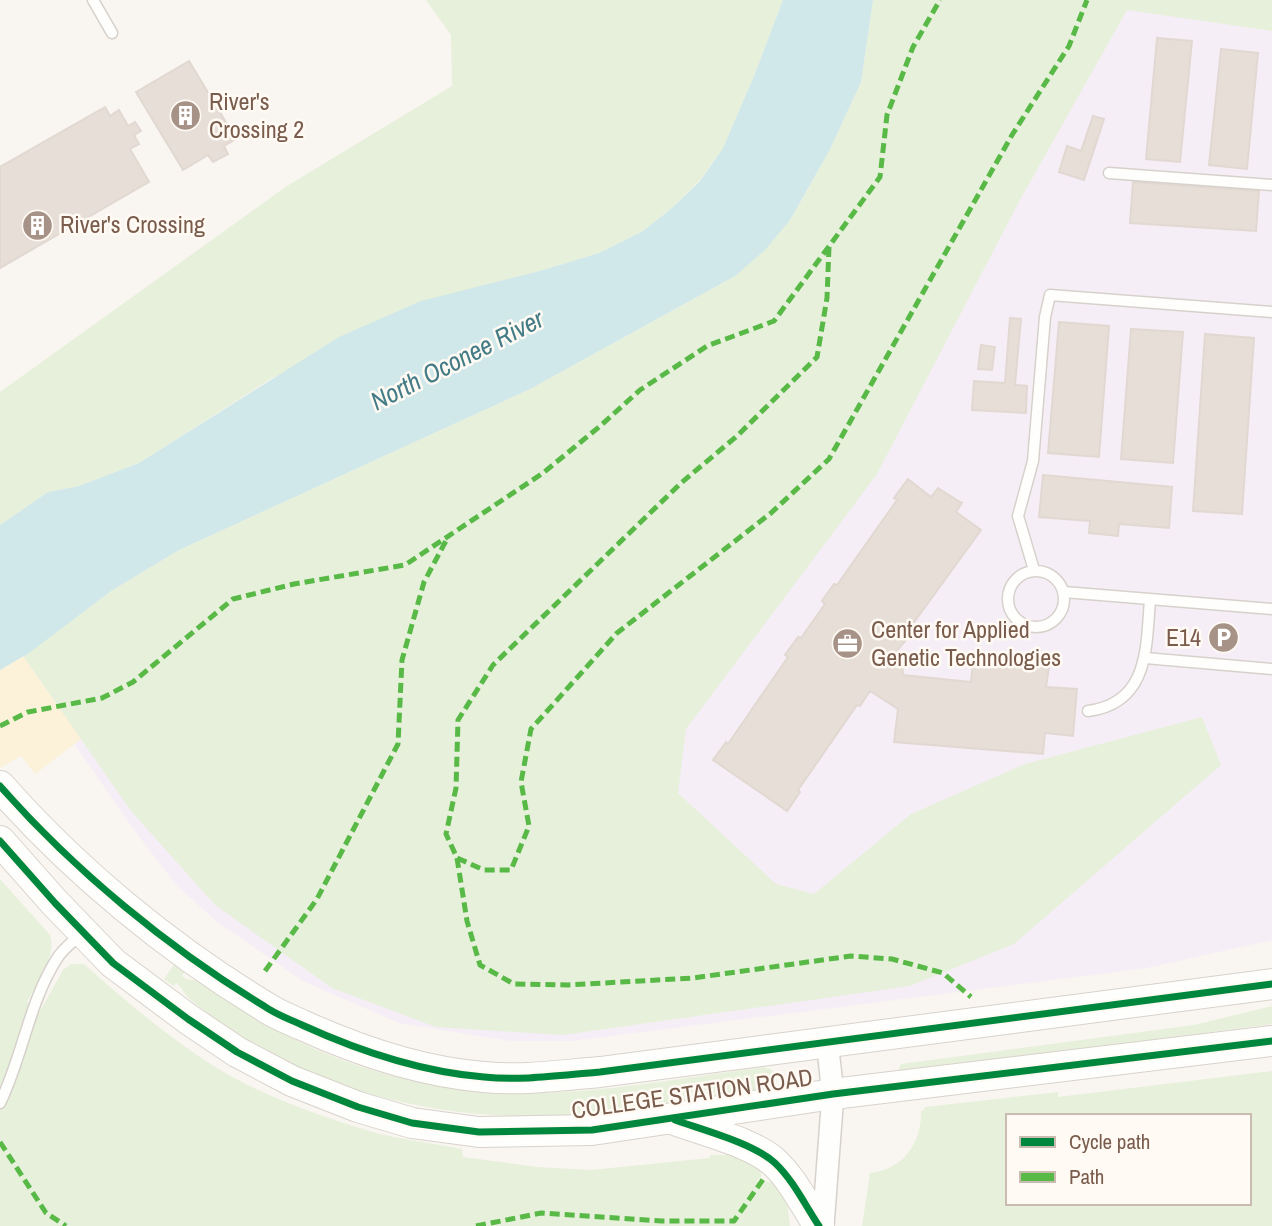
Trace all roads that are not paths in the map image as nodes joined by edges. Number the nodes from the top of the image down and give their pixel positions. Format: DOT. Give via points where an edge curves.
graph roads {
  1 [pos="93,0"];
  2 [pos="112,33"];
  3 [pos="1109,173"];
  4 [pos="1272,185"];
  5 [pos="1272,312"];
  6 [pos="1034,570"];
  7 [pos="1064,592"];
  8 [pos="1150,600"];
  9 [pos="1272,609"];
  10 [pos="1145,658"];
  11 [pos="1272,668"];
  12 [pos="1088,710"];
  13 [pos="0,787"];
  14 [pos="0,841"];
  15 [pos="83,932"];
  16 [pos="1272,984"];
  17 [pos="827,1041"];
  18 [pos="1272,1041"];
  19 [pos="833,1094"];
  20 [pos="0,1103"];
  21 [pos="672,1118"];
  22 [pos="821,1226"];
  1 -- 2 [label="lane"];
  3 -- 4 [label="lane"];
  5 -- 6 [label="lane" via="1050,295 1032,461 1018,516"];
  6 -- 7 [label="lane" via="1052,576"];
  6 -- 7 [label="lane" via="1010,586 1008,605 1019,622 1047,625 1061,611"];
  7 -- 8 [label="lane"];
  8 -- 9 [label="lane"];
  8 -- 10 [label="lane"];
  10 -- 11 [label="lane"];
  10 -- 12 [label="lane" via="1134,684 1121,699"];
  13 -- 17 [label="main road, COLLEGE STATION ROAD" via="64,853 156,932 265,1007 377,1056 484,1077 547,1077"];
  14 -- 15 [label="main road, COLLEGE STATION ROAD"];
  15 -- 20 [label="lane" via="60,954 39,990 13,1077"];
  15 -- 21 [label="main road, COLLEGE STATION ROAD" via="113,963 237,1052 292,1082 358,1107 412,1123 479,1132 592,1130"];
  16 -- 17 [label="main road, COLLEGE STATION ROAD"];
  17 -- 19 [label="street"];
  18 -- 19 [label="main road, COLLEGE STATION ROAD"];
  19 -- 21 [label="main road, COLLEGE STATION ROAD"];
  19 -- 22 [label="street"];
  21 -- 22 [label="main road" via="757,1150 773,1161"];
}
